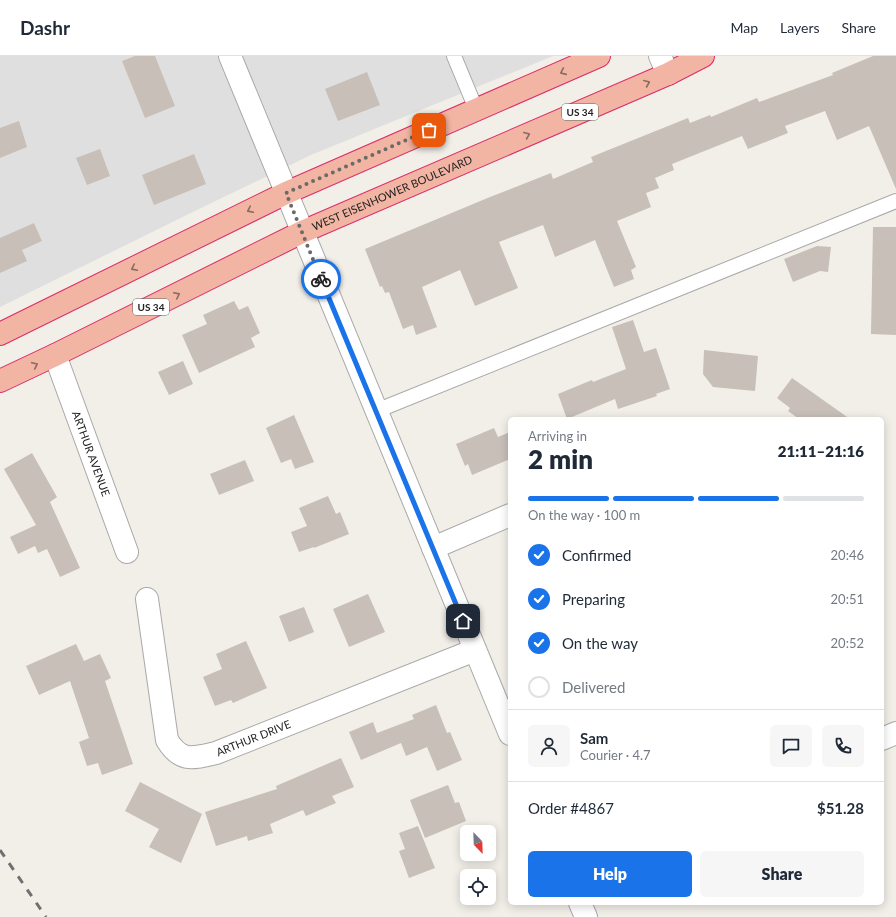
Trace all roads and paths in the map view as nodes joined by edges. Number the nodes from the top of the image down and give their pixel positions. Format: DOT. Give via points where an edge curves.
graph roads {
  1 [pos="230,56"];
  2 [pos="454,56"];
  3 [pos="599,56"];
  4 [pos="703,56"];
  5 [pos="664,65"];
  6 [pos="476,109"];
  7 [pos="286,193"];
  8 [pos="896,202"];
  9 [pos="302,232"];
  10 [pos="0,334"];
  11 [pos="55,355"];
  12 [pos="0,381"];
  13 [pos="376,411"];
  14 [pos="508,516"];
  15 [pos="433,548"];
  16 [pos="128,552"];
  17 [pos="147,599"];
  18 [pos="475,650"];
  19 [pos="508,728"];
  20 [pos="896,733"];
  21 [pos="884,738"];
  22 [pos="581,905"];
  23 [pos="586,917"];
  1 -- 7 [label="street"];
  2 -- 6 [label="lane"];
  3 -- 6 [label="highway, one-way"];
  4 -- 5 [label="highway, WEST EISENHOWER BOULEVARD / US 34"];
  9 -- 5 [label="highway, WEST EISENHOWER BOULEVARD / US 34, one-way"];
  6 -- 7 [label="highway"];
  7 -- 9 [label="street"];
  7 -- 10 [label="highway, one-way"];
  8 -- 13 [label="lane"];
  11 -- 9 [label="highway, WEST EISENHOWER BOULEVARD / US 34, one-way"];
  9 -- 13 [label="street"];
  12 -- 11 [label="highway, WEST EISENHOWER BOULEVARD / US 34, one-way"];
  11 -- 16 [label="street, ARTHUR AVENUE"];
  13 -- 15 [label="street"];
  14 -- 15 [label="street"];
  15 -- 18 [label="street"];
  17 -- 18 [label="street, ARTHUR DRIVE" via="167,740 173,750 192,759 216,753"];
  18 -- 19 [label="street"];
  20 -- 21 [label="street"];
  22 -- 23 [label="street"];
}
